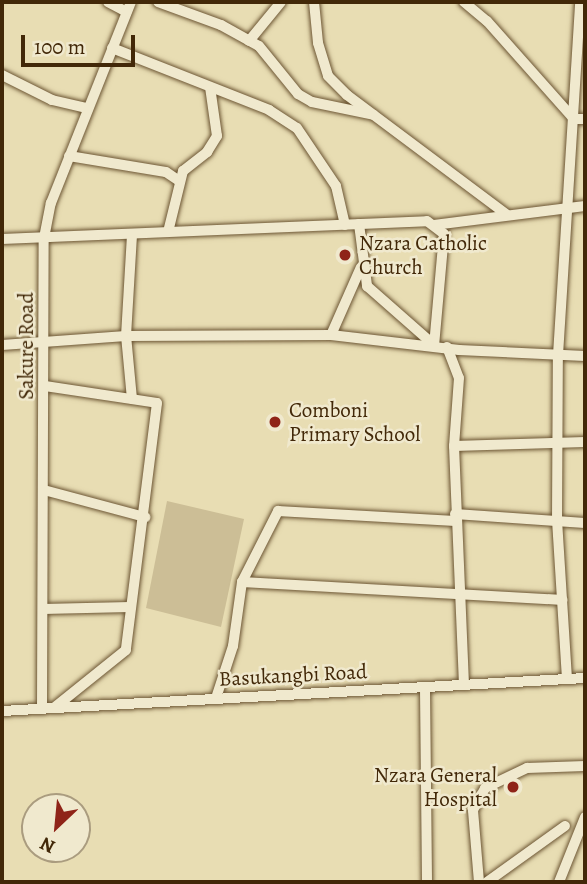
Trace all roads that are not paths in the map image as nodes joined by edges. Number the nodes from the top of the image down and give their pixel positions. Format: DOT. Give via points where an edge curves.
graph roads {
  1 [pos="107,2"];
  2 [pos="158,2"];
  3 [pos="281,2"];
  4 [pos="314,2"];
  5 [pos="464,2"];
  6 [pos="580,2"];
  7 [pos="129,7"];
  8 [pos="249,41"];
  9 [pos="112,48"];
  10 [pos="2,75"];
  11 [pos="210,87"];
  12 [pos="88,108"];
  13 [pos="381,116"];
  14 [pos="580,119"];
  15 [pos="69,156"];
  16 [pos="178,180"];
  17 [pos="567,206"];
  18 [pos="585,206"];
  19 [pos="506,214"];
  20 [pos="359,224"];
  21 [pos="345,225"];
  22 [pos="434,225"];
  23 [pos="168,232"];
  24 [pos="132,234"];
  25 [pos="44,238"];
  26 [pos="2,239"];
  27 [pos="362,264"];
  28 [pos="331,335"];
  29 [pos="126,336"];
  30 [pos="46,341"];
  31 [pos="2,345"];
  32 [pos="435,345"];
  33 [pos="447,347"];
  34 [pos="558,355"];
  35 [pos="585,356"];
  36 [pos="46,386"];
  37 [pos="132,399"];
  38 [pos="558,441"];
  39 [pos="585,442"];
  40 [pos="454,446"];
  41 [pos="44,490"];
  42 [pos="145,517"];
  43 [pos="455,518"];
  44 [pos="557,523"];
  45 [pos="585,523"];
  46 [pos="242,582"];
  47 [pos="461,594"];
  48 [pos="562,600"];
  49 [pos="130,607"];
  50 [pos="43,609"];
  51 [pos="585,678"];
  52 [pos="567,679"];
  53 [pos="464,685"];
  54 [pos="425,689"];
  55 [pos="216,698"];
  56 [pos="42,707"];
  57 [pos="55,707"];
  58 [pos="3,713"];
  59 [pos="585,765"];
  60 [pos="585,817"];
  61 [pos="565,826"];
  62 [pos="427,882"];
  63 [pos="478,882"];
  64 [pos="487,882"];
  65 [pos="559,882"];
  1 -- 7 [label="street"];
  2 -- 8 [label="street"];
  3 -- 8 [label="street"];
  4 -- 13 [label="street" via="318,43 328,76 347,95"];
  5 -- 14 [label="street"];
  6 -- 14 [label="street"];
  7 -- 9 [label="street, Sakure Road"];
  8 -- 13 [label="street" via="273,60 305,98 334,109"];
  9 -- 11 [label="street"];
  9 -- 12 [label="street, Sakure Road"];
  10 -- 12 [label="street" via="52,100"];
  11 -- 16 [label="street" via="217,136"];
  11 -- 21 [label="street" via="269,110 297,128 336,186"];
  12 -- 15 [label="street, Sakure Road"];
  13 -- 19 [label="street"];
  14 -- 17 [label="street"];
  15 -- 16 [label="street" via="166,172"];
  15 -- 25 [label="street, Sakure Road"];
  16 -- 23 [label="street"];
  17 -- 18 [label="street"];
  17 -- 19 [label="street"];
  17 -- 34 [label="street"];
  19 -- 22 [label="street"];
  20 -- 21 [label="street"];
  20 -- 22 [label="street" via="427,221"];
  20 -- 27 [label="street"];
  21 -- 23 [label="street"];
  22 -- 32 [label="street" via="444,234"];
  23 -- 24 [label="street"];
  24 -- 25 [label="street"];
  24 -- 29 [label="street"];
  25 -- 26 [label="street"];
  25 -- 30 [label="street, Sakure Road"];
  27 -- 28 [label="street"];
  27 -- 32 [label="street" via="367,286"];
  28 -- 29 [label="street"];
  28 -- 32 [label="street"];
  29 -- 30 [label="street"];
  29 -- 37 [label="street"];
  30 -- 31 [label="street"];
  30 -- 36 [label="street, Sakure Road"];
  32 -- 33 [label="street"];
  33 -- 34 [label="street"];
  33 -- 40 [label="street" via="459,378"];
  34 -- 35 [label="street"];
  34 -- 38 [label="street"];
  36 -- 37 [label="street"];
  36 -- 41 [label="street, Sakure Road"];
  37 -- 42 [label="street" via="157,403"];
  38 -- 39 [label="street"];
  38 -- 40 [label="street"];
  38 -- 44 [label="street"];
  40 -- 43 [label="street"];
  41 -- 42 [label="street"];
  41 -- 50 [label="street, Sakure Road"];
  42 -- 49 [label="street"];
  43 -- 44 [label="street"];
  43 -- 46 [label="street" via="278,511"];
  43 -- 47 [label="street"];
  44 -- 45 [label="street"];
  44 -- 48 [label="street"];
  46 -- 47 [label="street"];
  46 -- 55 [label="street" via="233,646"];
  47 -- 48 [label="street"];
  47 -- 53 [label="street"];
  48 -- 52 [label="street"];
  49 -- 50 [label="street"];
  49 -- 57 [label="street" via="126,650"];
  50 -- 56 [label="street, Sakure Road"];
  51 -- 52 [label="street, Basukangbi Road"];
  52 -- 53 [label="street, Basukangbi Road"];
  53 -- 54 [label="street, Basukangbi Road"];
  54 -- 55 [label="street, Basukangbi Road"];
  54 -- 62 [label="street"];
  55 -- 57 [label="street, Basukangbi Road"];
  56 -- 57 [label="street, Basukangbi Road"];
  56 -- 58 [label="street, Basukangbi Road"];
  59 -- 63 [label="street" via="527,768 485,788 472,810"];
  60 -- 65 [label="street"];
  61 -- 64 [label="street"];
}
